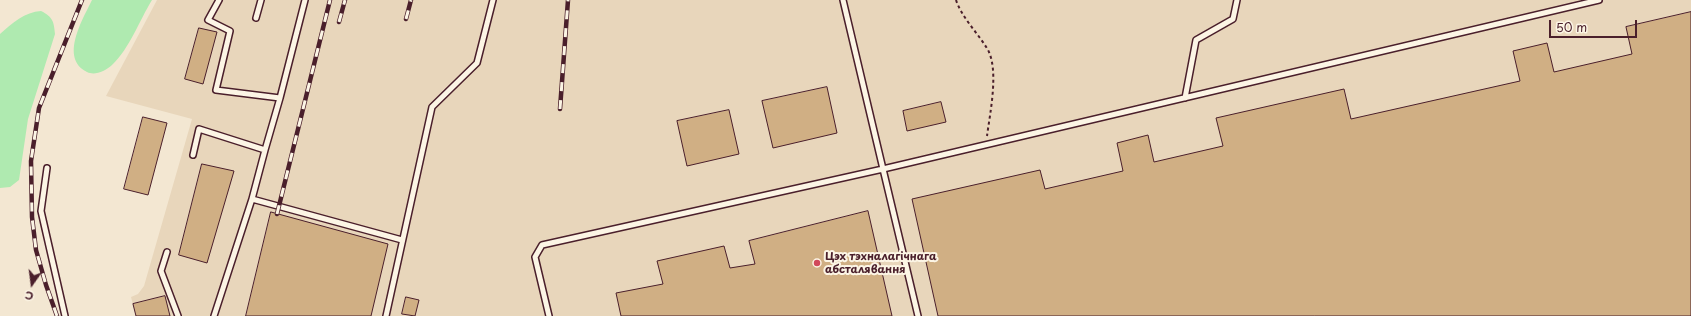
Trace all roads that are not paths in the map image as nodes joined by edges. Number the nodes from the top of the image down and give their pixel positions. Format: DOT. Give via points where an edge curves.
graph roads {
  1 [pos="219,0"];
  2 [pos="261,0"];
  3 [pos="305,0"];
  4 [pos="494,0"];
  5 [pos="843,0"];
  6 [pos="1237,0"];
  7 [pos="1599,0"];
  8 [pos="256,18"];
  9 [pos="280,98"];
  10 [pos="1185,98"];
  11 [pos="265,150"];
  12 [pos="193,156"];
  13 [pos="46,168"];
  14 [pos="883,169"];
  15 [pos="252,199"];
  16 [pos="402,240"];
  17 [pos="167,252"];
  18 [pos="65,316"];
  19 [pos="178,316"];
  20 [pos="214,316"];
  21 [pos="386,316"];
  22 [pos="548,316"];
  23 [pos="918,316"];
  1 -- 9 [label="lane" via="208,20 230,31 216,90"];
  2 -- 8 [label="lane"];
  3 -- 9 [label="lane"];
  4 -- 16 [label="lane" via="477,63 432,106"];
  5 -- 14 [label="lane"];
  6 -- 10 [label="lane" via="1233,19 1196,40"];
  7 -- 10 [label="lane"];
  9 -- 11 [label="lane"];
  10 -- 14 [label="lane"];
  11 -- 12 [label="lane" via="199,129"];
  11 -- 15 [label="lane"];
  13 -- 18 [label="lane" via="41,211"];
  14 -- 22 [label="lane" via="542,244 535,257"];
  14 -- 23 [label="lane"];
  15 -- 16 [label="lane"];
  15 -- 20 [label="lane"];
  16 -- 21 [label="lane"];
  17 -- 19 [label="lane" via="161,271"];
}
